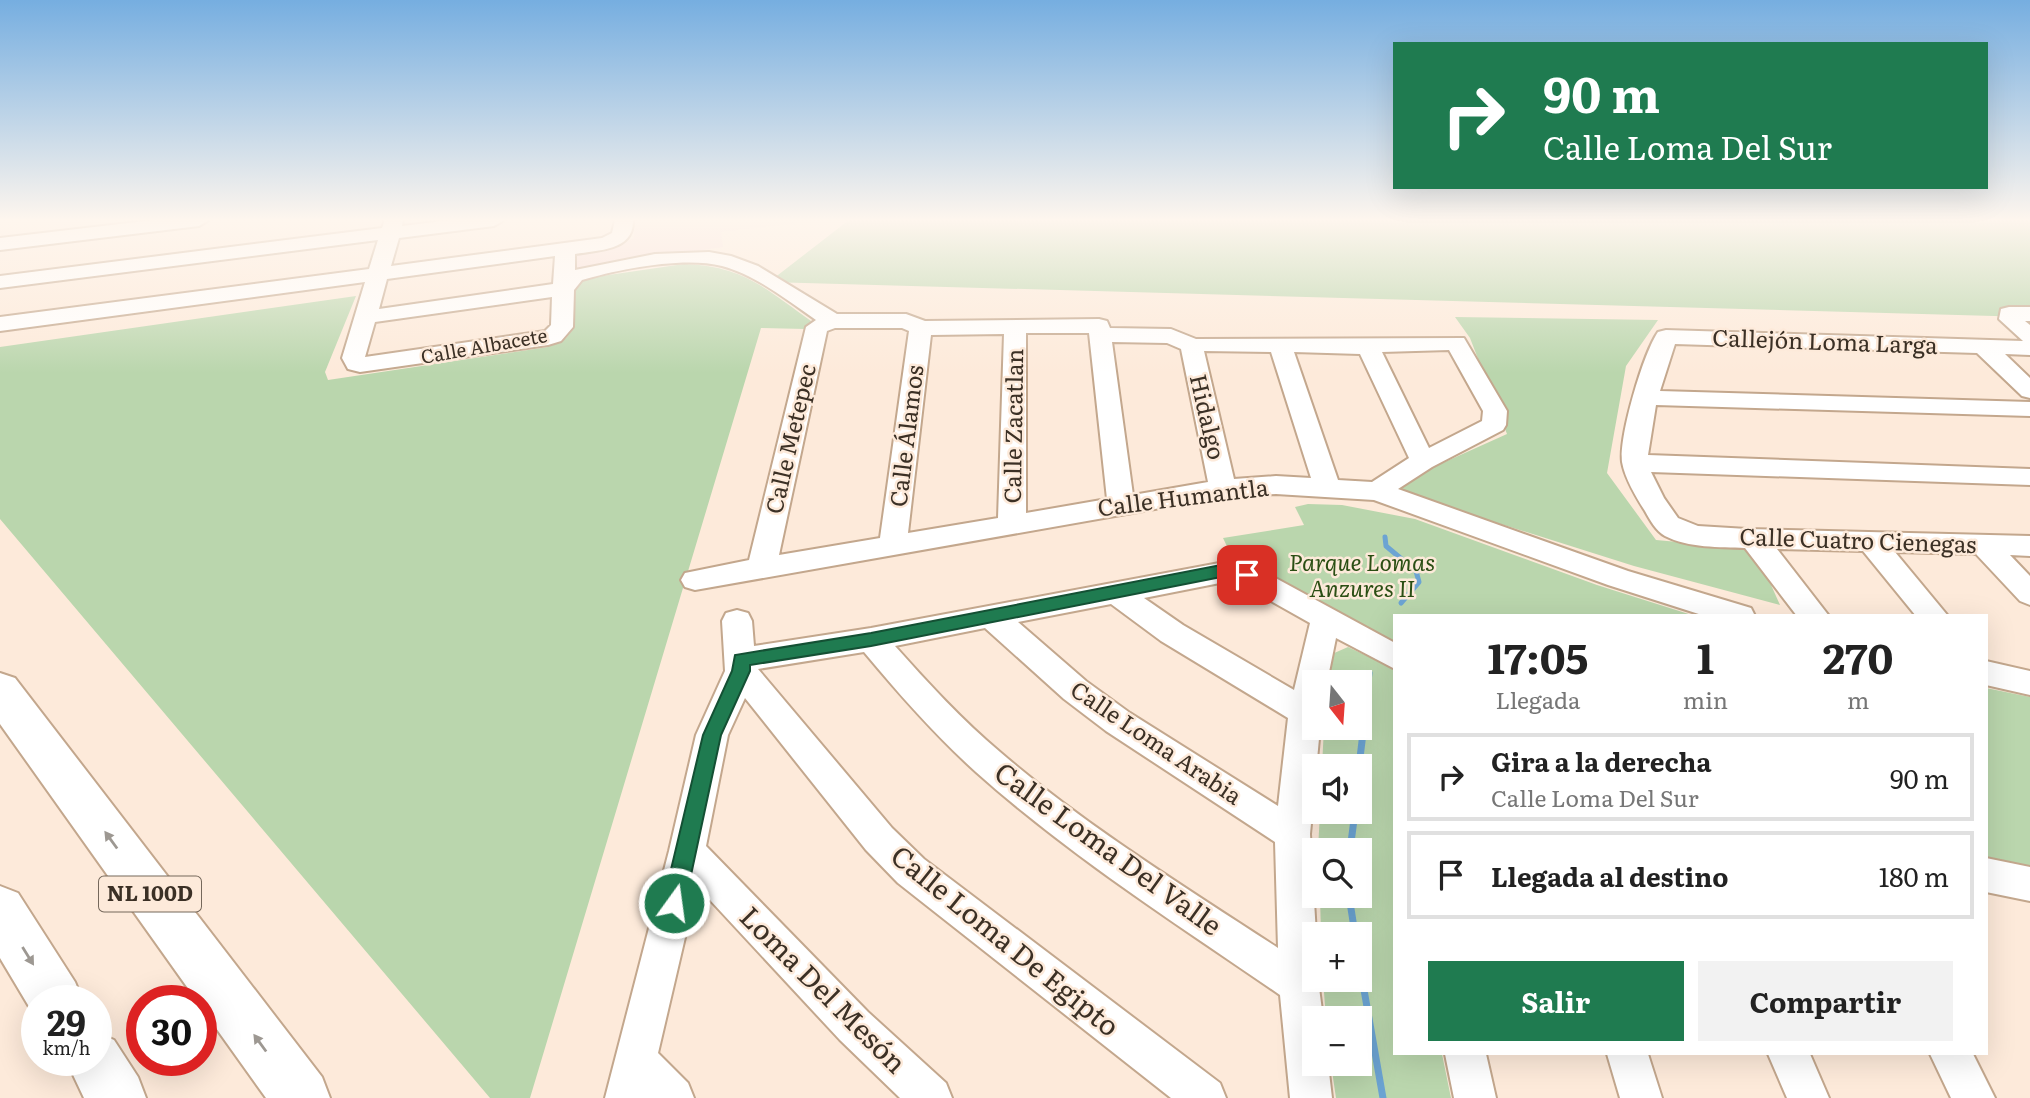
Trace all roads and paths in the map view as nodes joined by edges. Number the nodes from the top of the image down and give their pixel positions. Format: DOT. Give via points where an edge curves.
graph roads {
  1 [pos="75,271"];
  2 [pos="398,271"];
  3 [pos="564,271"];
  4 [pos="594,271"];
  5 [pos="748,271"];
  6 [pos="378,274"];
  7 [pos="0,282"];
  8 [pos="563,289"];
  9 [pos="2030,314"];
  10 [pos="366,317"];
  11 [pos="832,321"];
  12 [pos="0,324"];
  13 [pos="921,328"];
  14 [pos="1015,328"];
  15 [pos="1100,335"];
  16 [pos="2030,336"];
  17 [pos="1194,346"];
  18 [pos="1281,346"];
  19 [pos="1363,346"];
  20 [pos="1984,347"];
  21 [pos="2030,348"];
  22 [pos="2030,391"];
  23 [pos="1647,398"];
  24 [pos="2030,409"];
  25 [pos="1423,461"];
  26 [pos="1635,463"];
  27 [pos="2030,477"];
  28 [pos="1327,487"];
  29 [pos="1223,488"];
  30 [pos="1377,491"];
  31 [pos="1121,505"];
  32 [pos="1012,523"];
  33 [pos="1753,539"];
  34 [pos="1871,542"];
  35 [pos="893,545"];
  36 [pos="1983,545"];
  37 [pos="2030,546"];
  38 [pos="762,568"];
  39 [pos="695,580"];
  40 [pos="1116,593"];
  41 [pos="2030,594"];
  42 [pos="1734,614"];
  43 [pos="1812,614"];
  44 [pos="1931,614"];
  45 [pos="992,617"];
  46 [pos="737,621"];
  47 [pos="1325,621"];
  48 [pos="871,639"];
  49 [pos="1393,656"];
  50 [pos="741,666"];
  51 [pos="1314,670"];
  52 [pos="1988,673"];
  53 [pos="2030,683"];
  54 [pos="0,690"];
  55 [pos="1302,710"];
  56 [pos="1302,740"];
  57 [pos="1292,834"];
  58 [pos="687,851"];
  59 [pos="1988,875"];
  60 [pos="2030,884"];
  61 [pos="0,910"];
  62 [pos="47,985"];
  63 [pos="1299,985"];
  64 [pos="1466,1055"];
  65 [pos="1628,1055"];
  66 [pos="1789,1055"];
  67 [pos="1952,1055"];
  68 [pos="103,1076"];
  69 [pos="630,1079"];
  70 [pos="117,1098"];
  71 [pos="301,1098"];
  72 [pos="673,1098"];
  73 [pos="931,1098"];
  74 [pos="1205,1098"];
  75 [pos="1311,1098"];
  76 [pos="1475,1098"];
  77 [pos="1641,1098"];
  78 [pos="1808,1098"];
  79 [pos="1973,1098"];
  1 -- 7 [label="street"];
  2 -- 6 [label="street"];
  3 -- 8 [label="street, Calle Albacete"];
  4 -- 8 [label="street" via="575,276"];
  5 -- 11 [label="street"];
  6 -- 10 [label="street"];
  6 -- 12 [label="street"];
  8 -- 10 [label="street"];
  8 -- 10 [label="street, Calle Albacete" via="562,327 547,338 356,364 353,358"];
  9 -- 16 [label="street" via="2009,314"];
  11 -- 13 [label="street" via="906,321"];
  11 -- 38 [label="street, Calle Metepec" via="817,327"];
  13 -- 14 [label="street"];
  13 -- 35 [label="street, Calle Álamos"];
  14 -- 15 [label="street" via="1099,326"];
  14 -- 32 [label="street, Calle Zacatlan"];
  15 -- 17 [label="street" via="1171,336"];
  15 -- 31 [label="street"];
  17 -- 18 [label="street"];
  17 -- 29 [label="street, Hidalgo"];
  18 -- 19 [label="street"];
  18 -- 28 [label="street"];
  19 -- 25 [label="street" via="1370,350"];
  19 -- 25 [label="street" via="1456,343 1495,411 1494,425 1487,430"];
  20 -- 21 [label="street, Callejón Loma Larga"];
  20 -- 22 [label="street"];
  20 -- 23 [label="street, Callejón Loma Larga" via="1666,337"];
  23 -- 24 [label="street"];
  23 -- 26 [label="street"];
  25 -- 30 [label="street"];
  26 -- 27 [label="street"];
  26 -- 33 [label="street, Calle Cuatro Cienegas" via="1661,518 1675,530"];
  28 -- 29 [label="street, Calle Humantla"];
  28 -- 30 [label="street, Calle Humantla"];
  29 -- 31 [label="street, Calle Humantla"];
  30 -- 42 [label="street, Calle Humantla" via="1618,578"];
  31 -- 32 [label="street, Calle Humantla"];
  32 -- 35 [label="street, Calle Humantla"];
  33 -- 34 [label="street, Calle Cuatro Cienegas"];
  33 -- 43 [label="street"];
  34 -- 36 [label="street, Calle Cuatro Cienegas"];
  34 -- 44 [label="street"];
  35 -- 38 [label="street, Calle Humantla"];
  36 -- 37 [label="street, Calle Cuatro Cienegas"];
  36 -- 41 [label="street"];
  38 -- 39 [label="street, Calle Humantla"];
  40 -- 45 [label="street"];
  40 -- 47 [label="street" via="1230,571 1247,575"];
  40 -- 55 [label="street" via="1172,633"];
  45 -- 48 [label="street"];
  45 -- 57 [label="street, Calle Loma Arabia" via="1118,722"];
  46 -- 50 [label="street"];
  47 -- 49 [label="street"];
  47 -- 51 [label="street"];
  48 -- 50 [label="street"];
  48 -- 63 [label="street, Calle Loma Del Valle" via="939,717 1004,776 1072,829"];
  50 -- 58 [label="street" via="712,735"];
  50 -- 74 [label="street, Calle Loma De Egipto" via="879,839 911,871"];
  52 -- 53 [label="street"];
  71 -- 54 [label="highway, NL 100D, one-way"];
  56 -- 57 [label="street"];
  57 -- 63 [label="street"];
  58 -- 69 [label="street"];
  58 -- 73 [label="street, Loma Del Mesón" via="854,1026"];
  59 -- 60 [label="street"];
  61 -- 62 [label="highway, one-way"];
  63 -- 75 [label="street"];
  64 -- 76 [label="street"];
  65 -- 77 [label="street"];
  66 -- 78 [label="street"];
  67 -- 79 [label="street"];
  68 -- 70 [label="highway"];
  69 -- 72 [label="street"];
}
